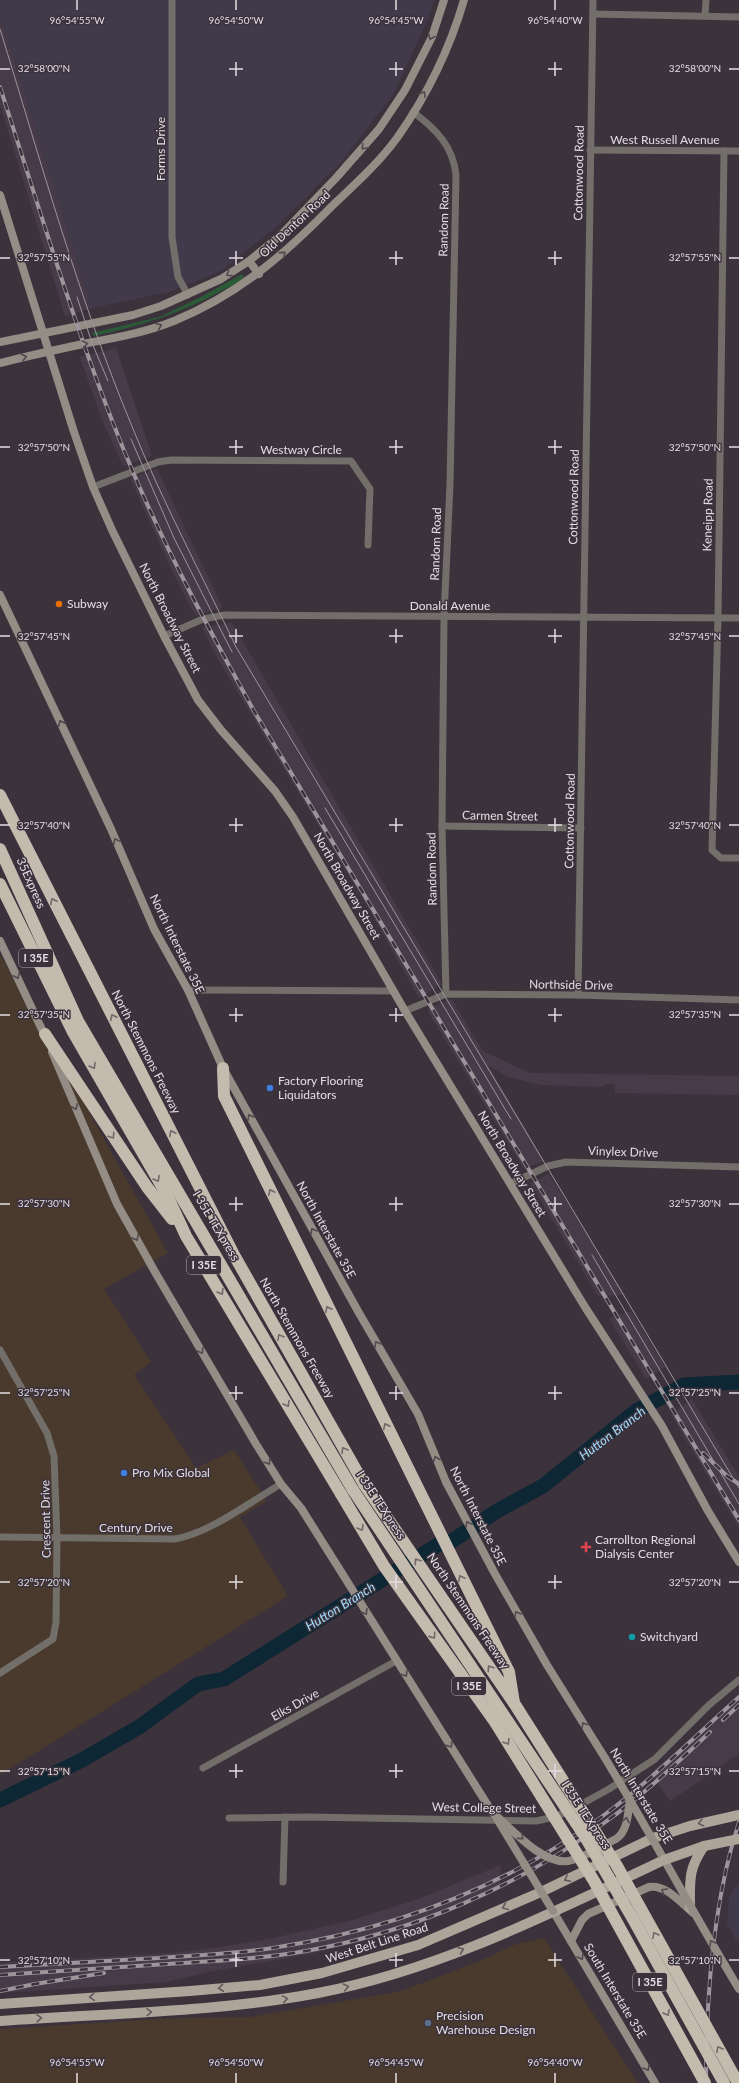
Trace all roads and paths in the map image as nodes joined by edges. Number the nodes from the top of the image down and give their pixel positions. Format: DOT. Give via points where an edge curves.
graph roads {
  1 [pos="172,0"];
  2 [pos="444,0"];
  3 [pos="464,0"];
  4 [pos="593,0"];
  5 [pos="706,0"];
  6 [pos="593,14"];
  7 [pos="705,16"];
  8 [pos="739,17"];
  9 [pos="413,112"];
  10 [pos="590,150"];
  11 [pos="724,151"];
  12 [pos="739,151"];
  13 [pos="0,195"];
  14 [pos="249,261"];
  15 [pos="259,274"];
  16 [pos="188,295"];
  17 [pos="43,331"];
  18 [pos="0,342"];
  19 [pos="49,351"];
  20 [pos="0,362"];
  21 [pos="93,487"];
  22 [pos="368,545"];
  23 [pos="0,595"];
  24 [pos="444,617"];
  25 [pos="584,617"];
  26 [pos="718,618"];
  27 [pos="739,618"];
  28 [pos="164,636"];
  29 [pos="0,795"];
  30 [pos="442,826"];
  31 [pos="581,828"];
  32 [pos="0,849"];
  33 [pos="739,858"];
  34 [pos="0,884"];
  35 [pos="36,928"];
  36 [pos="0,941"];
  37 [pos="188,990"];
  38 [pos="393,991"];
  39 [pos="446,994"];
  40 [pos="578,995"];
  41 [pos="739,1000"];
  42 [pos="405,1011"];
  43 [pos="45,1034"];
  44 [pos="223,1068"];
  45 [pos="739,1166"];
  46 [pos="510,1184"];
  47 [pos="186,1236"];
  48 [pos="0,1350"];
  49 [pos="282,1484"];
  50 [pos="359,1487"];
  51 [pos="0,1537"];
  52 [pos="57,1538"];
  53 [pos="739,1562"];
  54 [pos="396,1661"];
  55 [pos="0,1673"];
  56 [pos="739,1680"];
  57 [pos="514,1703"];
  58 [pos="203,1768"];
  59 [pos="630,1799"];
  60 [pos="492,1812"];
  61 [pos="739,1815"];
  62 [pos="285,1817"];
  63 [pos="230,1818"];
  64 [pos="653,1838"];
  65 [pos="739,1839"];
  66 [pos="704,1846"];
  67 [pos="664,1860"];
  68 [pos="283,1882"];
  69 [pos="541,1892"];
  70 [pos="553,1911"];
  71 [pos="692,1911"];
  72 [pos="571,1941"];
  73 [pos="260,1985"];
  74 [pos="739,1989"];
  75 [pos="263,2002"];
  76 [pos="0,2004"];
  77 [pos="0,2021"];
  78 [pos="655,2083"];
  79 [pos="705,2083"];
  80 [pos="724,2083"];
  81 [pos="738,2083"];
  1 -- 16 [label="street, Forms Drive" via="172,237 178,277"];
  2 -- 14 [label="main road, Old Denton Road, one-way" via="432,37 406,90 379,129 331,184 281,235"];
  9 -- 3 [label="main road, Old Denton Road, one-way" via="440,64 458,23"];
  4 -- 6 [label="street, Cottonwood Road"];
  5 -- 7 [label="street"];
  6 -- 7 [label="street"];
  6 -- 10 [label="street, Cottonwood Road"];
  7 -- 8 [label="street"];
  15 -- 9 [label="main road, Old Denton Road, one-way" via="300,238 372,166 398,137"];
  9 -- 24 [label="street, Random Road" via="441,136 452,156 456,175 450,484"];
  10 -- 11 [label="street, West Russell Avenue"];
  10 -- 25 [label="street, Cottonwood Road"];
  11 -- 12 [label="street, West Russell Avenue"];
  11 -- 26 [label="street, Keneipp Road"];
  13 -- 17 [label="main road, North Broadway Street"];
  14 -- 15 [label="main road"];
  14 -- 16 [label="main road, Old Denton Road, one-way" via="221,279"];
  19 -- 15 [label="main road, Old Denton Road, one-way" via="148,331 198,310"];
  16 -- 17 [label="main road, Old Denton Road" via="133,314"];
  17 -- 18 [label="main road, Old Denton Road"];
  17 -- 19 [label="main road, North Broadway Street"];
  20 -- 19 [label="main road, Old Denton Road, one-way"];
  19 -- 21 [label="main road, North Broadway Street"];
  21 -- 22 [label="street, Westway Circle" via="158,462 171,460 351,461 370,489"];
  21 -- 28 [label="main road, North Broadway Street"];
  37 -- 23 [label="main road, North Interstate 35E, one-way" via="154,928 111,829"];
  24 -- 25 [label="street, Donald Avenue"];
  24 -- 28 [label="street, Donald Avenue" via="225,615 203,619"];
  24 -- 30 [label="street, Random Road"];
  25 -- 26 [label="street, Donald Avenue"];
  25 -- 31 [label="street, Cottonwood Road"];
  26 -- 27 [label="street, Donald Avenue"];
  26 -- 33 [label="street, Keneipp Road" via="712,850 721,858"];
  28 -- 38 [label="main road, North Broadway Street" via="198,700 275,791 293,817"];
  50 -- 29 [label="highway, North Stemmons Freeway / I 35E, one-way" via="234,1255"];
  30 -- 31 [label="street, Carmen Street"];
  30 -- 39 [label="street, Random Road"];
  31 -- 40 [label="street, Cottonwood Road"];
  32 -- 35 [label="highway, 35Express"];
  34 -- 47 [label="highway, I 35E, one-way" via="73,1032 168,1197"];
  35 -- 50 [label="highway, I 35E TEXpress" via="78,1021"];
  36 -- 43 [label="main road, one-way"];
  37 -- 38 [label="street"];
  37 -- 44 [label="main road, North Interstate 35E"];
  38 -- 42 [label="main road, North Broadway Street"];
  39 -- 40 [label="street, Northside Drive"];
  39 -- 42 [label="street, Northside Drive"];
  40 -- 41 [label="street, Northside Drive"];
  42 -- 46 [label="main road, North Broadway Street"];
  43 -- 47 [label="highway, one-way" via="147,1187"];
  43 -- 49 [label="main road, one-way" via="117,1204 196,1343"];
  57 -- 44 [label="highway, one-way" via="509,1672 224,1096"];
  59 -- 44 [label="main road, North Interstate 35E, one-way, bridge" via="547,1665 484,1554 452,1495 418,1414"];
  45 -- 46 [label="street, Vinylex Drive" via="566,1162 548,1166"];
  46 -- 53 [label="main road, North Broadway Street" via="662,1426"];
  47 -- 79 [label="highway, I 35E, one-way, bridge" via="384,1566 495,1722 594,1881"];
  48 -- 52 [label="street, Crescent Drive" via="48,1433 54,1456"];
  49 -- 52 [label="street, Century Drive" via="201,1532 186,1537"];
  49 -- 54 [label="main road, one-way" via="340,1570"];
  57 -- 50 [label="highway, North Stemmons Freeway / I 35E, one-way, bridge"];
  50 -- 80 [label="highway, I 35E TEXpress, bridge" via="584,1835"];
  51 -- 52 [label="street, Century Drive"];
  52 -- 55 [label="street, Crescent Drive" via="56,1622 53,1639"];
  54 -- 58 [label="street, Elks Drive"];
  54 -- 60 [label="main road, one-way"];
  56 -- 62 [label="street, West College Street" via="709,1705 655,1759 609,1789 555,1817 536,1821"];
  81 -- 57 [label="highway, North Stemmons Freeway / I 35E, one-way, bridge" via="617,1866"];
  60 -- 59 [label="main road, one-way, bridge" via="545,1857 568,1861 622,1834"];
  59 -- 64 [label="main road, North Interstate 35E, bridge"];
  60 -- 69 [label="main road, bridge"];
  61 -- 64 [label="main road, West Belt Line Road, one-way"];
  62 -- 63 [label="street, West College Street"];
  62 -- 68 [label="street"];
  64 -- 67 [label="main road, North Interstate 35E, bridge"];
  64 -- 69 [label="main road, West Belt Line Road, one-way, bridge"];
  65 -- 66 [label="main road, bridge"];
  66 -- 67 [label="main road, bridge"];
  66 -- 71 [label="main road, bridge" via="690,1872"];
  67 -- 70 [label="main road, bridge"];
  67 -- 71 [label="main road, bridge"];
  69 -- 70 [label="main road, bridge"];
  69 -- 73 [label="main road, West Belt Line Road, one-way" via="418,1945 369,1961"];
  70 -- 72 [label="main road, South Interstate 35E"];
  75 -- 70 [label="main road, one-way" via="308,1995 400,1972"];
  71 -- 72 [label="main road, one-way, bridge" via="666,1891 658,1887 649,1887 588,1914"];
  74 -- 71 [label="main road, one-way, bridge"];
  72 -- 78 [label="main road, South Interstate 35E, one-way"];
  73 -- 75 [label="main road"];
  73 -- 76 [label="main road, West Belt Line Road, one-way"];
  77 -- 75 [label="main road, one-way"];
}
